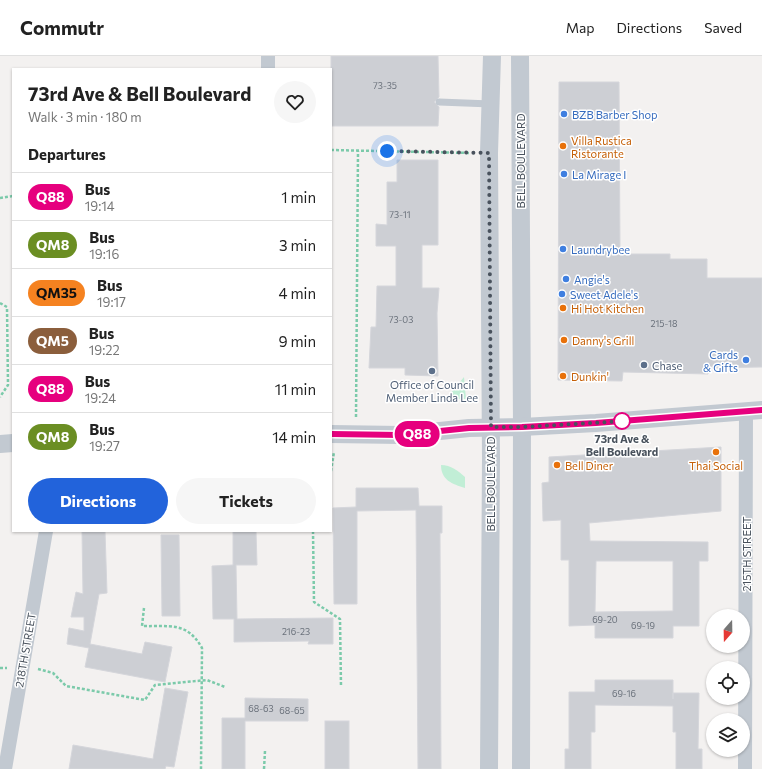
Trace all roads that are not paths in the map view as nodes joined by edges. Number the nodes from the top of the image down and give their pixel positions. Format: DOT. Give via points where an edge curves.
graph roads {
  1 [pos="268,56"];
  2 [pos="492,56"];
  3 [pos="520,56"];
  4 [pos="268,68"];
  5 [pos="439,102"];
  6 [pos="491,104"];
  7 [pos="754,411"];
  8 [pos="491,427"];
  9 [pos="522,427"];
  10 [pos="332,434"];
  11 [pos="12,443"];
  12 [pos="0,444"];
  13 [pos="46,532"];
  14 [pos="5,769"];
  15 [pos="489,769"];
  16 [pos="521,769"];
  17 [pos="746,769"];
  1 -- 4 [label="street"];
  2 -- 6 [label="street, BELL BOULEVARD"];
  3 -- 9 [label="street, BELL BOULEVARD"];
  5 -- 6 [label="lane"];
  6 -- 8 [label="street, BELL BOULEVARD"];
  7 -- 9 [label="street"];
  7 -- 17 [label="street, 215TH STREET"];
  8 -- 9 [label="street"];
  8 -- 10 [label="street" via="401,435"];
  8 -- 15 [label="street, BELL BOULEVARD"];
  9 -- 16 [label="street, BELL BOULEVARD"];
  11 -- 12 [label="street"];
  13 -- 14 [label="street, 218TH STREET"];
}
